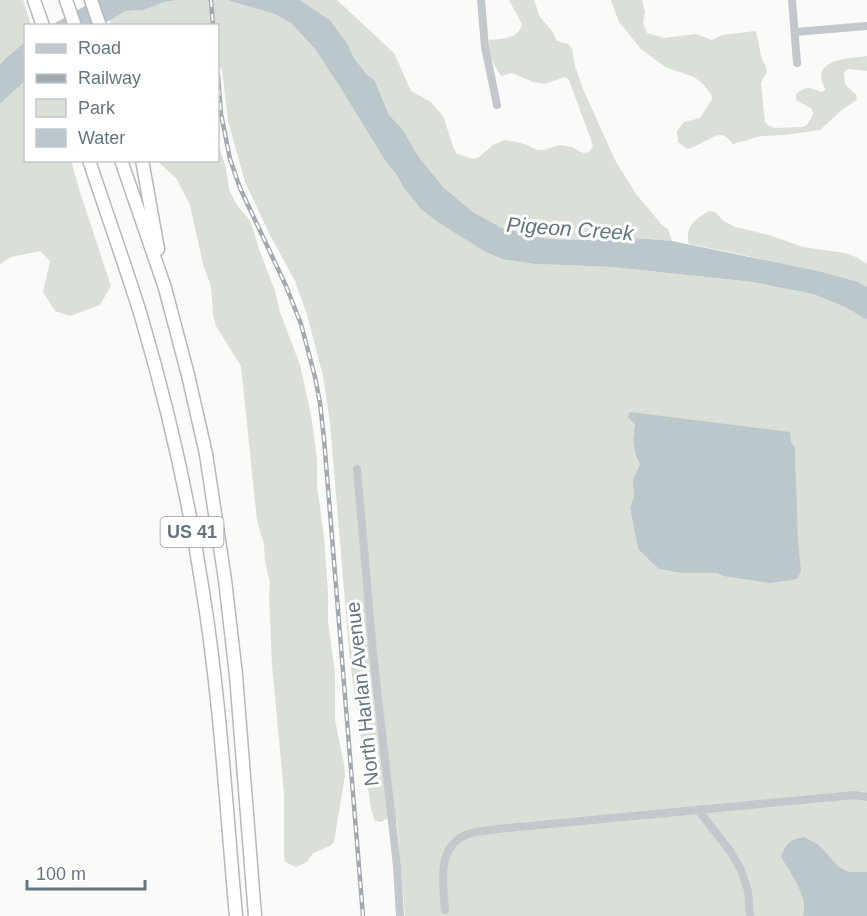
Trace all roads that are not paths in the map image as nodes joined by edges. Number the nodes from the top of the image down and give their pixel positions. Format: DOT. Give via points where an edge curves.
graph roads {
  1 [pos="34,0"];
  2 [pos="66,0"];
  3 [pos="91,0"];
  4 [pos="481,0"];
  5 [pos="792,0"];
  6 [pos="42,24"];
  7 [pos="74,24"];
  8 [pos="99,24"];
  9 [pos="867,26"];
  10 [pos="795,32"];
  11 [pos="797,63"];
  12 [pos="497,105"];
  13 [pos="90,162"];
  14 [pos="122,162"];
  15 [pos="142,162"];
  16 [pos="165,288"];
  17 [pos="357,470"];
  18 [pos="867,797"];
  19 [pos="699,811"];
  20 [pos="445,910"];
  21 [pos="236,916"];
  22 [pos="255,916"];
  23 [pos="400,916"];
  24 [pos="750,916"];
  1 -- 6 [label="highway"];
  2 -- 7 [label="highway"];
  3 -- 8 [label="highway"];
  4 -- 12 [label="street" via="485,47"];
  5 -- 10 [label="street"];
  9 -- 10 [label="street"];
  10 -- 11 [label="street"];
  13 -- 21 [label="highway, US 41" via="141,316 180,466 214,671"];
  14 -- 16 [label="highway, US 41"];
  15 -- 16 [label="highway"];
  16 -- 22 [label="highway, US 41" via="206,454 223,568 236,675"];
  17 -- 23 [label="street, North Harlan Avenue"];
  18 -- 19 [label="street"];
  19 -- 20 [label="street" via="469,833 455,841 442,866"];
  19 -- 24 [label="street" via="741,870"];
}
